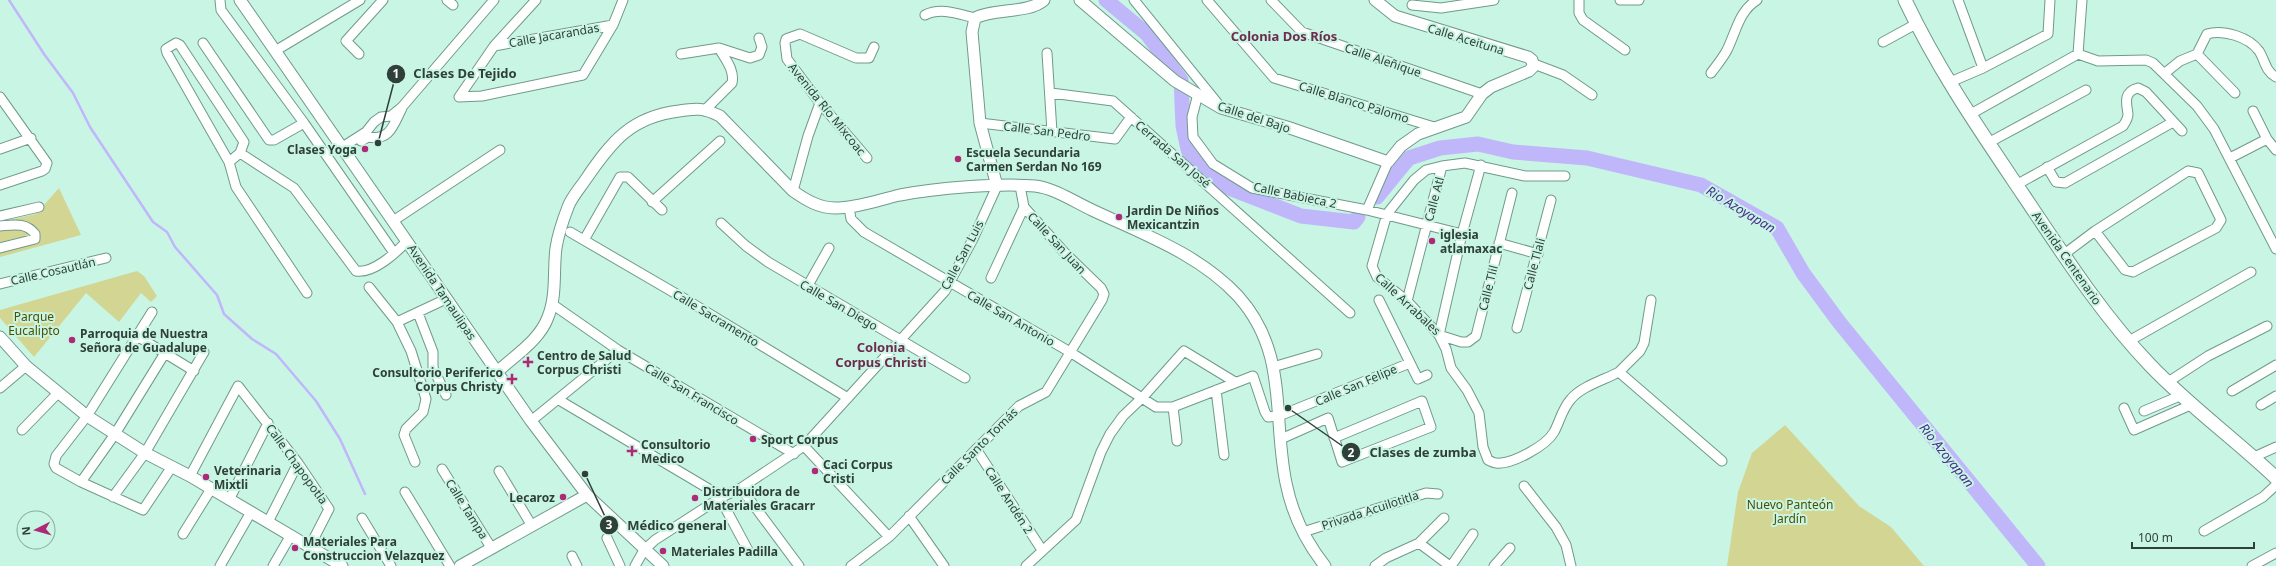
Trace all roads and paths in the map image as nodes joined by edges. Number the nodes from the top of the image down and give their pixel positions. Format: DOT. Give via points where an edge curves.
graph roads {
  1 [pos="220,0"];
  2 [pos="240,0"];
  3 [pos="360,0"];
  4 [pos="383,0"];
  5 [pos="494,0"];
  6 [pos="536,0"];
  7 [pos="623,0"];
  8 [pos="1044,0"];
  9 [pos="1080,0"];
  10 [pos="1134,0"];
  11 [pos="1207,0"];
  12 [pos="1271,0"];
  13 [pos="1375,0"];
  14 [pos="1494,0"];
  15 [pos="1579,0"];
  16 [pos="1620,0"];
  17 [pos="1639,0"];
  18 [pos="1757,0"];
  19 [pos="1905,0"];
  20 [pos="1958,0"];
  21 [pos="2050,0"];
  22 [pos="2082,0"];
  23 [pos="1454,4"];
  24 [pos="1412,5"];
  25 [pos="925,15"];
  26 [pos="975,18"];
  27 [pos="1916,24"];
  28 [pos="613,25"];
  29 [pos="759,38"];
  30 [pos="1883,42"];
  31 [pos="203,43"];
  32 [pos="494,46"];
  33 [pos="874,47"];
  34 [pos="718,48"];
  35 [pos="1625,50"];
  36 [pos="275,51"];
  37 [pos="1047,53"];
  38 [pos="359,54"];
  39 [pos="681,54"];
  40 [pos="2078,54"];
  41 [pos="2197,54"];
  42 [pos="1534,64"];
  43 [pos="1982,68"];
  44 [pos="1711,73"];
  45 [pos="2165,73"];
  46 [pos="2276,77"];
  47 [pos="1948,82"];
  48 [pos="2086,90"];
  49 [pos="1195,92"];
  50 [pos="1051,93"];
  51 [pos="2235,93"];
  52 [pos="1482,94"];
  53 [pos="1592,95"];
  54 [pos="2,103"];
  55 [pos="820,103"];
  56 [pos="402,107"];
  57 [pos="1221,108"];
  58 [pos="706,109"];
  59 [pos="2253,111"];
  60 [pos="1969,115"];
  61 [pos="388,117"];
  62 [pos="1131,117"];
  63 [pos="2173,122"];
  64 [pos="304,123"];
  65 [pos="980,123"];
  66 [pos="1434,127"];
  67 [pos="393,128"];
  68 [pos="2182,131"];
  69 [pos="1052,132"];
  70 [pos="367,134"];
  71 [pos="31,138"];
  72 [pos="2267,139"];
  73 [pos="720,141"];
  74 [pos="1988,144"];
  75 [pos="0,149"];
  76 [pos="343,150"];
  77 [pos="500,150"];
  78 [pos="2276,150"];
  79 [pos="240,153"];
  80 [pos="867,158"];
  81 [pos="2230,158"];
  82 [pos="229,162"];
  83 [pos="1388,162"];
  84 [pos="1481,165"];
  85 [pos="1442,166"];
  86 [pos="2048,168"];
  87 [pos="1566,176"];
  88 [pos="0,185"];
  89 [pos="2016,185"];
  90 [pos="997,186"];
  91 [pos="1020,186"];
  92 [pos="793,191"];
  93 [pos="1512,192"];
  94 [pos="1551,200"];
  95 [pos="652,202"];
  96 [pos="39,207"];
  97 [pos="849,207"];
  98 [pos="1024,207"];
  99 [pos="662,210"];
  100 [pos="1367,210"];
  101 [pos="1387,214"];
  102 [pos="0,216"];
  103 [pos="393,221"];
  104 [pos="721,223"];
  105 [pos="1427,225"];
  106 [pos="0,226"];
  107 [pos="2095,231"];
  108 [pos="570,232"];
  109 [pos="1462,234"];
  110 [pos="584,240"];
  111 [pos="407,241"];
  112 [pos="1499,244"];
  113 [pos="0,248"];
  114 [pos="828,248"];
  115 [pos="2276,249"];
  116 [pos="394,253"];
  117 [pos="1538,254"];
  118 [pos="2063,255"];
  119 [pos="106,258"];
  120 [pos="2251,272"];
  121 [pos="991,278"];
  122 [pos="950,282"];
  123 [pos="0,284"];
  124 [pos="368,287"];
  125 [pos="808,287"];
  126 [pos="308,293"];
  127 [pos="1104,294"];
  128 [pos="446,299"];
  129 [pos="1380,300"];
  130 [pos="1651,300"];
  131 [pos="1407,301"];
  132 [pos="552,304"];
  133 [pos="152,312"];
  134 [pos="418,313"];
  135 [pos="1350,313"];
  136 [pos="397,322"];
  137 [pos="2267,326"];
  138 [pos="1517,328"];
  139 [pos="1439,335"];
  140 [pos="137,336"];
  141 [pos="1476,336"];
  142 [pos="1,341"];
  143 [pos="902,341"];
  144 [pos="2129,341"];
  145 [pos="618,350"];
  146 [pos="204,352"];
  147 [pos="1070,352"];
  148 [pos="165,353"];
  149 [pos="1317,354"];
  150 [pos="1410,363"];
  151 [pos="2276,365"];
  152 [pos="26,366"];
  153 [pos="1273,367"];
  154 [pos="194,371"];
  155 [pos="497,372"];
  156 [pos="1619,372"];
  157 [pos="1427,375"];
  158 [pos="965,378"];
  159 [pos="1235,382"];
  160 [pos="2168,382"];
  161 [pos="0,388"];
  162 [pos="1216,390"];
  163 [pos="2232,391"];
  164 [pos="58,393"];
  165 [pos="446,395"];
  166 [pos="2182,395"];
  167 [pos="2276,396"];
  168 [pos="1143,397"];
  169 [pos="848,398"];
  170 [pos="559,400"];
  171 [pos="2193,404"];
  172 [pos="2261,405"];
  173 [pos="1173,407"];
  174 [pos="2124,408"];
  175 [pos="2144,411"];
  176 [pos="87,416"];
  177 [pos="1279,416"];
  178 [pos="531,422"];
  179 [pos="268,424"];
  180 [pos="22,430"];
  181 [pos="115,434"];
  182 [pos="1334,438"];
  183 [pos="1281,440"];
  184 [pos="1177,441"];
  185 [pos="804,446"];
  186 [pos="2276,447"];
  187 [pos="976,449"];
  188 [pos="145,453"];
  189 [pos="794,454"];
  190 [pos="1224,455"];
  191 [pos="2254,457"];
  192 [pos="1722,461"];
  193 [pos="415,462"];
  194 [pos="298,463"];
  195 [pos="171,468"];
  196 [pos="442,469"];
  197 [pos="500,471"];
  198 [pos="190,476"];
  199 [pos="2276,478"];
  200 [pos="82,482"];
  201 [pos="2276,485"];
  202 [pos="1524,486"];
  203 [pos="741,488"];
  204 [pos="211,489"];
  205 [pos="405,492"];
  206 [pos="1438,494"];
  207 [pos="587,495"];
  208 [pos="113,497"];
  209 [pos="720,498"];
  210 [pos="229,500"];
  211 [pos="251,512"];
  212 [pos="909,516"];
  213 [pos="362,518"];
  214 [pos="1444,518"];
  215 [pos="268,522"];
  216 [pos="532,526"];
  217 [pos="2204,531"];
  218 [pos="1303,532"];
  219 [pos="183,534"];
  220 [pos="1473,534"];
  221 [pos="291,535"];
  222 [pos="889,537"];
  223 [pos="607,538"];
  224 [pos="1419,543"];
  225 [pos="310,546"];
  226 [pos="1510,548"];
  227 [pos="492,549"];
  228 [pos="644,550"];
  229 [pos="1042,550"];
  230 [pos="749,552"];
  231 [pos="2276,553"];
  232 [pos="572,556"];
  233 [pos="327,562"];
  234 [pos="220,566"];
  235 [pos="273,566"];
  236 [pos="342,566"];
  237 [pos="391,566"];
  238 [pos="450,566"];
  239 [pos="460,566"];
  240 [pos="577,566"];
  241 [pos="620,566"];
  242 [pos="635,566"];
  243 [pos="663,566"];
  244 [pos="799,566"];
  245 [pos="851,566"];
  246 [pos="944,566"];
  247 [pos="1026,566"];
  248 [pos="1325,566"];
  249 [pos="1375,566"];
  250 [pos="1450,566"];
  251 [pos="1494,566"];
  252 [pos="1571,566"];
  253 [pos="2252,566"];
  1 -- 64 [label="street" via="221,10"];
  2 -- 36 [label="street, Avenida Tamaulipas"];
  3 -- 36 [label="street"];
  4 -- 38 [label="street" via="346,41"];
  5 -- 56 [label="street"];
  6 -- 32 [label="street"];
  7 -- 28 [label="street"];
  8 -- 26 [label="street" via="1028,7 982,14"];
  9 -- 49 [label="street, Calle del Bajo" via="1175,81"];
  10 -- 57 [label="street"];
  11 -- 66 [label="street, Calle Blanco Palomo" via="1274,78"];
  12 -- 52 [label="street, Calle Aleñique" via="1302,32"];
  13 -- 42 [label="street, Calle Aceituna" via="1394,16 1528,57"];
  14 -- 23 [label="street"];
  15 -- 35 [label="street" via="1579,13 1583,20"];
  16 -- 17 [label="street"];
  18 -- 44 [label="street" via="1742,13 1726,51"];
  19 -- 27 [label="main road, Avenida Centenario"];
  20 -- 43 [label="street"];
  21 -- 43 [label="street" via="2048,34"];
  22 -- 40 [label="street"];
  23 -- 24 [label="street" via="1441,8"];
  25 -- 26 [label="street" via="934,11 945,11"];
  26 -- 65 [label="street" via="973,39"];
  27 -- 30 [label="street"];
  27 -- 47 [label="main road, Avenida Centenario"];
  28 -- 32 [label="street, Calle Jacarandas"];
  28 -- 32 [label="street" via="583,75 482,96 459,98"];
  29 -- 34 [label="street" via="762,47 759,54 750,58"];
  31 -- 64 [label="street" via="269,140 274,140"];
  33 -- 55 [label="street, Avenida Río Mixcoac" via="869,58 856,58 800,34 786,39 787,59"];
  34 -- 39 [label="street"];
  34 -- 58 [label="street" via="732,72 732,83"];
  36 -- 76 [label="street, Avenida Tamaulipas"];
  37 -- 50 [label="street"];
  40 -- 45 [label="street" via="2098,61 2146,60"];
  40 -- 60 [label="street"];
  41 -- 45 [label="street" via="2180,61"];
  41 -- 46 [label="street" via="2207,34 2214,32 2234,35 2254,45 2266,68"];
  41 -- 51 [label="street"];
  42 -- 52 [label="street" via="1529,71 1490,87"];
  42 -- 53 [label="street" via="1563,75"];
  43 -- 47 [label="street"];
  45 -- 81 [label="street" via="2197,106 2214,129"];
  47 -- 60 [label="main road, Avenida Centenario"];
  48 -- 74 [label="street"];
  49 -- 57 [label="street, Calle del Bajo"];
  49 -- 100 [label="street, Calle Babieca 2" via="1193,137 1213,164 1252,188"];
  50 -- 62 [label="street, Cerrada San José" via="1113,101"];
  50 -- 69 [label="street"];
  52 -- 66 [label="street" via="1466,117 1454,123"];
  54 -- 71 [label="street"];
  55 -- 80 [label="street, Avenida Río Mixcoac"];
  55 -- 92 [label="street"];
  56 -- 61 [label="street"];
  56 -- 67 [label="street"];
  57 -- 83 [label="street, Calle del Bajo" via="1287,127"];
  58 -- 92 [label="street" via="720,116"];
  58 -- 132 [label="street" via="663,113 639,121 622,134 601,158 568,205 557,242"];
  59 -- 72 [label="street"];
  60 -- 74 [label="main road, Avenida Centenario"];
  61 -- 67 [label="street"];
  61 -- 70 [label="street" via="381,117 374,122"];
  62 -- 69 [label="street, Calle San Pedro" via="1115,139"];
  62 -- 135 [label="street, Cerrada San José"];
  63 -- 68 [label="street"];
  63 -- 86 [label="street" via="2065,183 2056,182"];
  63 -- 86 [label="street" via="2146,92 2138,88 2133,90 2126,100 2128,114 2123,126"];
  64 -- 116 [label="street"];
  65 -- 69 [label="street, Calle San Pedro"];
  65 -- 90 [label="street"];
  66 -- 83 [label="street" via="1401,146"];
  67 -- 70 [label="street" via="384,137 376,138"];
  70 -- 76 [label="street"];
  71 -- 75 [label="street"];
  71 -- 88 [label="street" via="47,160 47,166 42,171"];
  72 -- 78 [label="street"];
  72 -- 81 [label="street"];
  73 -- 95 [label="street"];
  74 -- 89 [label="main road, Avenida Centenario"];
  76 -- 103 [label="street, Avenida Tamaulipas"];
  77 -- 103 [label="street"];
  79 -- 82 [label="street"];
  79 -- 82 [label="street" via="244,142 180,45 170,45 166,49 167,53"];
  79 -- 116 [label="street" via="294,188 356,271 367,271"];
  81 -- 115 [label="street"];
  82 -- 126 [label="street" via="236,187"];
  83 -- 100 [label="street"];
  84 -- 85 [label="street, Calle Arrabales" via="1465,163"];
  84 -- 87 [label="street, Calle Arrabales" via="1525,176"];
  84 -- 109 [label="street"];
  85 -- 101 [label="street, Calle Arrabales" via="1426,170 1414,180"];
  85 -- 105 [label="street, Calle Atl"];
  86 -- 89 [label="street"];
  89 -- 118 [label="main road, Avenida Centenario"];
  90 -- 91 [label="street"];
  90 -- 97 [label="street" via="935,190"];
  90 -- 122 [label="street, Calle San Luis"];
  91 -- 98 [label="street, Calle San Juan"];
  91 -- 153 [label="street" via="1036,186 1070,200 1183,253 1220,278 1255,317 1264,333"];
  92 -- 97 [label="street" via="820,206"];
  93 -- 112 [label="street, Calle Tlil"];
  94 -- 117 [label="street, Calle Tlali"];
  95 -- 99 [label="street"];
  95 -- 110 [label="street" via="628,177 620,177"];
  96 -- 102 [label="street"];
  97 -- 122 [label="street, Calle San Antonio" via="851,219 864,232"];
  98 -- 121 [label="street"];
  98 -- 127 [label="street, Calle San Juan"];
  100 -- 101 [label="street, Calle Babieca 2"];
  101 -- 105 [label="street"];
  101 -- 131 [label="street, Calle Arrabales" via="1373,272"];
  103 -- 111 [label="street, Avenida Tamaulipas"];
  104 -- 125 [label="street, Calle San Diego" via="746,246"];
  105 -- 109 [label="street"];
  105 -- 131 [label="street, Calle Atl"];
  106 -- 113 [label="street" via="22,225 31,229 35,239"];
  107 -- 107 [label="street" via="2188,171 2198,173 2221,220 2216,228 2133,272 2125,270"];
  107 -- 118 [label="street"];
  108 -- 110 [label="street, Calle Sacramento"];
  109 -- 139 [label="street"];
  110 -- 169 [label="street, Calle Sacramento" via="685,298"];
  111 -- 116 [label="street"];
  111 -- 128 [label="street, Avenida Tamaulipas"];
  112 -- 117 [label="street"];
  112 -- 141 [label="street, Calle Tlil"];
  114 -- 125 [label="street"];
  117 -- 138 [label="street, Calle Tlali"];
  118 -- 144 [label="main road, Avenida Centenario"];
  119 -- 123 [label="street, Calle Cosautlán"];
  120 -- 144 [label="street"];
  122 -- 143 [label="street, Calle San Luis"];
  122 -- 147 [label="street, Calle San Antonio"];
  124 -- 136 [label="street"];
  125 -- 143 [label="street, Calle San Diego"];
  127 -- 147 [label="street, Calle Santo Tomás"];
  128 -- 134 [label="street"];
  128 -- 155 [label="street, Avenida Tamaulipas"];
  129 -- 150 [label="street"];
  130 -- 156 [label="street" via="1644,343 1640,351"];
  131 -- 139 [label="street, Calle Arrabales"];
  132 -- 145 [label="street, Calle San Francisco"];
  132 -- 155 [label="street" via="542,329"];
  133 -- 140 [label="street"];
  134 -- 136 [label="street"];
  134 -- 165 [label="street" via="433,352 435,374"];
  136 -- 193 [label="street" via="411,351 426,399 423,412 406,429 404,435"];
  137 -- 160 [label="street" via="2208,356"];
  139 -- 141 [label="street, Calle Arrabales" via="1461,342 1468,342"];
  139 -- 156 [label="street" via="1446,348 1451,368 1479,413 1483,447 1488,460 1496,463 1514,460 1535,450 1554,433 1560,416 1571,399"];
  140 -- 148 [label="street"];
  140 -- 176 [label="street"];
  142 -- 152 [label="street"];
  143 -- 158 [label="street, Calle San Diego"];
  143 -- 169 [label="street, Calle San Luis"];
  144 -- 160 [label="main road, Avenida Centenario"];
  145 -- 170 [label="street"];
  145 -- 189 [label="street, Calle San Francisco"];
  146 -- 154 [label="street"];
  147 -- 168 [label="street, Calle San Antonio"];
  147 -- 187 [label="street, Calle Santo Tomás" via="1046,392 1019,406"];
  148 -- 154 [label="street"];
  148 -- 181 [label="street"];
  149 -- 153 [label="street"];
  150 -- 157 [label="street" via="1418,379"];
  150 -- 177 [label="street, Calle San Felipe"];
  151 -- 163 [label="street"];
  152 -- 161 [label="street"];
  152 -- 164 [label="street"];
  153 -- 177 [label="street"];
  154 -- 188 [label="street"];
  155 -- 178 [label="street, Avenida Tamaulipas"];
  156 -- 192 [label="street"];
  159 -- 162 [label="street"];
  159 -- 168 [label="street" via="1184,351"];
  159 -- 177 [label="street" via="1253,376 1265,412 1268,416"];
  160 -- 166 [label="main road, Avenida Centenario"];
  162 -- 173 [label="street"];
  162 -- 190 [label="street"];
  164 -- 176 [label="street"];
  164 -- 180 [label="street"];
  166 -- 171 [label="main road, Avenida Centenario"];
  166 -- 175 [label="street"];
  167 -- 172 [label="street"];
  168 -- 173 [label="street, Calle San Antonio" via="1156,407"];
  168 -- 229 [label="street" via="1123,416 1110,434 1076,520"];
  169 -- 185 [label="street, Calle San Luis"];
  170 -- 178 [label="street"];
  170 -- 209 [label="street" via="714,492"];
  171 -- 174 [label="street" via="2134,430"];
  171 -- 191 [label="main road, Avenida Centenario"];
  173 -- 184 [label="street"];
  176 -- 181 [label="street"];
  176 -- 200 [label="street" via="56,456 54,464 56,468"];
  177 -- 183 [label="street"];
  178 -- 207 [label="street, Avenida Tamaulipas"];
  179 -- 194 [label="street, Calle Chapopotla"];
  179 -- 198 [label="street, Calle Chapopotla" via="238,386"];
  179 -- 210 [label="street"];
  181 -- 188 [label="street"];
  181 -- 200 [label="street"];
  182 -- 182 [label="street" via="1422,401 1431,427 1342,462"];
  182 -- 183 [label="street" via="1328,418"];
  183 -- 218 [label="street" via="1286,482"];
  185 -- 189 [label="street, Calle San Luis"];
  185 -- 222 [label="street"];
  186 -- 191 [label="street"];
  187 -- 212 [label="street, Calle Santo Tomás"];
  187 -- 229 [label="street, Calle Andén 2"];
  188 -- 195 [label="street"];
  188 -- 208 [label="street"];
  189 -- 203 [label="street, Calle San Luis"];
  191 -- 199 [label="main road, Avenida Centenario"];
  194 -- 215 [label="street"];
  194 -- 225 [label="street, Calle Chapopotla" via="329,509"];
  195 -- 198 [label="street"];
  195 -- 208 [label="street" via="143,510"];
  196 -- 227 [label="street, Calle Tampa"];
  197 -- 216 [label="street"];
  198 -- 204 [label="street"];
  200 -- 208 [label="street"];
  201 -- 217 [label="street" via="2264,497"];
  202 -- 252 [label="street" via="1566,545"];
  203 -- 209 [label="street, Calle San Luis"];
  203 -- 244 [label="street"];
  204 -- 210 [label="street"];
  204 -- 219 [label="street"];
  205 -- 238 [label="street"];
  206 -- 218 [label="street, Privada Acuilotitla" via="1426,492"];
  207 -- 216 [label="street"];
  207 -- 228 [label="street, Avenida Tamaulipas"];
  209 -- 228 [label="street, Calle San Luis" via="655,540"];
  209 -- 230 [label="street"];
  210 -- 211 [label="street"];
  211 -- 215 [label="street"];
  211 -- 234 [label="street"];
  212 -- 222 [label="street, Calle Santo Tomás"];
  212 -- 246 [label="street"];
  213 -- 237 [label="street"];
  214 -- 224 [label="street"];
  215 -- 221 [label="street"];
  216 -- 227 [label="street"];
  218 -- 248 [label="street" via="1313,552"];
  220 -- 250 [label="street"];
  221 -- 225 [label="street"];
  221 -- 235 [label="street"];
  222 -- 245 [label="street, Calle Santo Tomás"];
  223 -- 241 [label="street"];
  224 -- 249 [label="street"];
  224 -- 250 [label="street"];
  225 -- 233 [label="street"];
  226 -- 251 [label="street"];
  227 -- 239 [label="street"];
  228 -- 242 [label="street"];
  228 -- 243 [label="street, Avenida Tamaulipas"];
  229 -- 247 [label="street"];
  231 -- 253 [label="street"];
  232 -- 240 [label="street"];
  233 -- 236 [label="street"];
}
